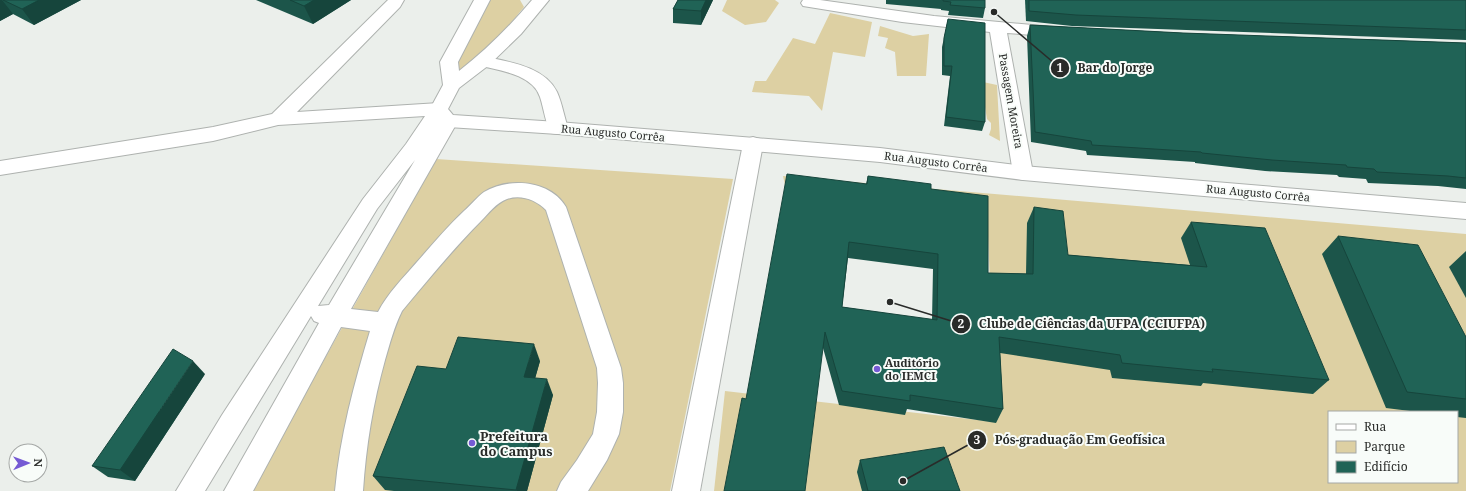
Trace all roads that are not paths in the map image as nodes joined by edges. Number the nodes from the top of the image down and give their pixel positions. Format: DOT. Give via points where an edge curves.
graph roads {
  1 [pos="396,0"];
  2 [pos="482,0"];
  3 [pos="535,2"];
  4 [pos="809,3"];
  5 [pos="998,28"];
  6 [pos="1076,33"];
  7 [pos="483,62"];
  8 [pos="452,85"];
  9 [pos="444,115"];
  10 [pos="278,119"];
  11 [pos="558,128"];
  12 [pos="753,144"];
  13 [pos="0,168"];
  14 [pos="1023,173"];
  15 [pos="1466,211"];
  16 [pos="300,312"];
  17 [pos="335,316"];
  18 [pos="384,323"];
  19 [pos="190,491"];
  20 [pos="238,491"];
  21 [pos="349,491"];
  22 [pos="571,491"];
  23 [pos="686,491"];
  1 -- 10 [label="main road"];
  2 -- 8 [label="main road" via="449,62"];
  3 -- 7 [label="main road"];
  4 -- 5 [label="main road" via="875,15"];
  5 -- 6 [label="main road"];
  5 -- 14 [label="main road, Passagem Moreira"];
  7 -- 8 [label="main road"];
  7 -- 11 [label="main road" via="522,72 535,79 546,90"];
  8 -- 9 [label="main road"];
  9 -- 10 [label="main road, Rua Augusto Corrêa"];
  9 -- 11 [label="main road, Rua Augusto Corrêa"];
  9 -- 16 [label="main road" via="413,149 370,204"];
  9 -- 17 [label="main road"];
  10 -- 13 [label="main road, Rua Augusto Corrêa" via="213,134"];
  11 -- 12 [label="main road, Rua Augusto Corrêa"];
  12 -- 14 [label="main road, Rua Augusto Corrêa" via="880,155"];
  12 -- 23 [label="main road"];
  14 -- 15 [label="main road, Rua Augusto Corrêa"];
  16 -- 17 [label="main road"];
  16 -- 19 [label="main road"];
  17 -- 18 [label="main road"];
  17 -- 20 [label="main road"];
  18 -- 21 [label="main road" via="365,388 352,453"];
  18 -- 22 [label="main road" via="394,304 456,231 491,198 504,192 518,190 546,198 555,207 609,368 612,393 608,428 584,476"];
}
